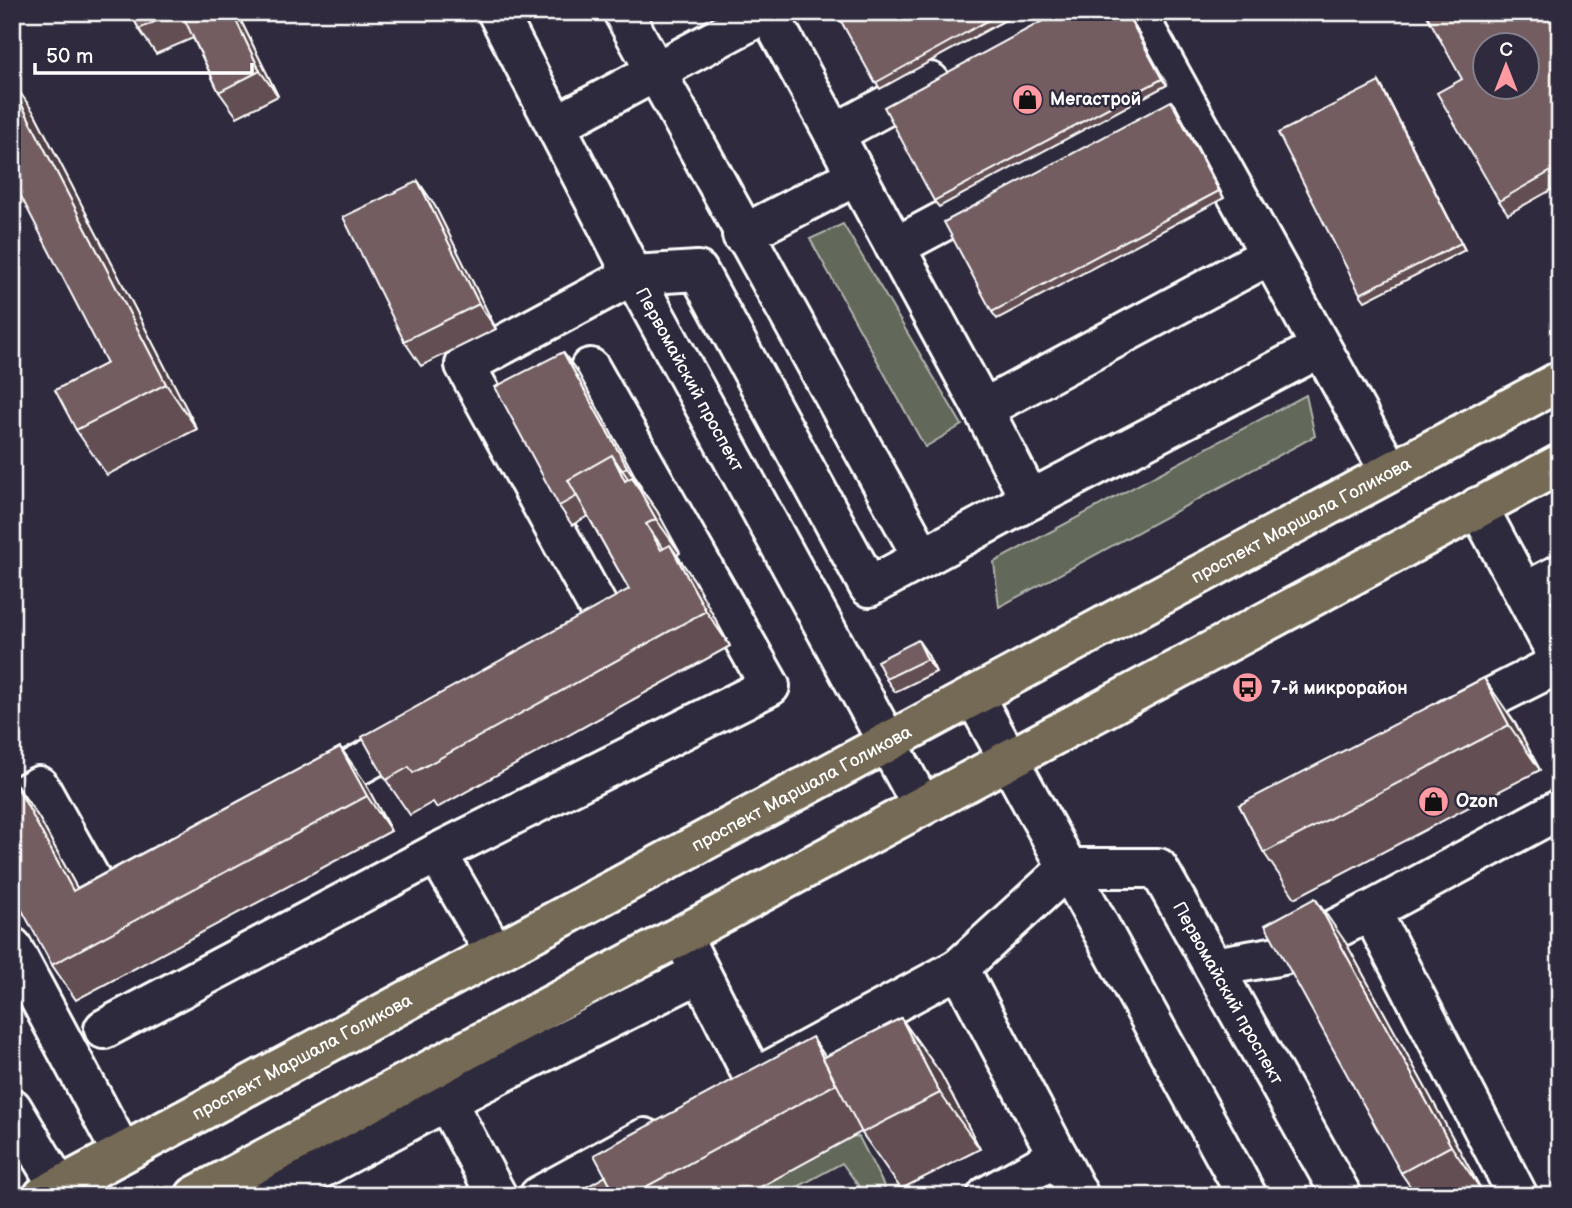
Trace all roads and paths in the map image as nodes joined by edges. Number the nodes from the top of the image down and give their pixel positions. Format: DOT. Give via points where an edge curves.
graph roads {
  1 [pos="497,12"];
  2 [pos="623,12"];
  3 [pos="767,12"];
  4 [pos="1136,12"];
  5 [pos="965,63"];
  6 [pos="656,74"];
  7 [pos="1180,95"];
  8 [pos="556,125"];
  9 [pos="834,134"];
  10 [pos="856,176"];
  11 [pos="743,234"];
  12 [pos="895,247"];
  13 [pos="1268,256"];
  14 [pos="633,275"];
  15 [pos="1320,348"];
  16 [pos="590,368"];
  17 [pos="1560,381"];
  18 [pos="983,409"];
  19 [pos="1560,464"];
  20 [pos="1390,472"];
  21 [pos="1030,500"];
  22 [pos="1478,508"];
  23 [pos="923,558"];
  24 [pos="1560,574"];
  25 [pos="1525,592"];
  26 [pos="562,655"];
  27 [pos="1560,661"];
  28 [pos="974,696"];
  29 [pos="453,713"];
  30 [pos="1415,737"];
  31 [pos="888,742"];
  32 [pos="1008,759"];
  33 [pos="12,800"];
  34 [pos="921,804"];
  35 [pos="285,805"];
  36 [pos="1560,809"];
  37 [pos="437,853"];
  38 [pos="1068,868"];
  39 [pos="152,876"];
  40 [pos="1371,911"];
  41 [pos="681,934"];
  42 [pos="12,947"];
  43 [pos="495,953"];
  44 [pos="1214,967"];
  45 [pos="959,968"];
  46 [pos="700,973"];
  47 [pos="104,1029"];
  48 [pos="754,1079"];
  49 [pos="438,1085"];
  50 [pos="718,1099"];
  51 [pos="12,1108"];
  52 [pos="670,1125"];
  53 [pos="122,1153"];
  54 [pos="1058,1156"];
  55 [pos="51,1191"];
  56 [pos="195,1196"];
  57 [pos="270,1196"];
  58 [pos="497,1196"];
  59 [pos="539,1196"];
  60 [pos="987,1196"];
  61 [pos="1079,1196"];
  62 [pos="1247,1196"];
  63 [pos="1342,1196"];
  64 [pos="1518,1196"];
  1 -- 8 [label="street, Первомайский проспект"];
  2 -- 6 [label="street"];
  3 -- 6 [label="street"];
  3 -- 9 [label="street"];
  4 -- 7 [label="street"];
  5 -- 9 [label="street"];
  6 -- 8 [label="street"];
  6 -- 11 [label="street"];
  7 -- 12 [label="street"];
  7 -- 13 [label="street"];
  8 -- 14 [label="street, Первомайский проспект"];
  9 -- 10 [label="street"];
  10 -- 11 [label="street"];
  10 -- 12 [label="street"];
  11 -- 23 [label="street"];
  12 -- 18 [label="street"];
  13 -- 15 [label="street"];
  13 -- 18 [label="street"];
  14 -- 23 [label="street" via="698,271 869,587"];
  14 -- 26 [label="street" via="465,365 610,629"];
  14 -- 31 [label="street, Первомайский проспект"];
  15 -- 20 [label="street"];
  15 -- 21 [label="street"];
  16 -- 37 [label="street" via="770,686"];
  17 -- 20 [label="main road, проспект Маршала Голикова"];
  18 -- 21 [label="street"];
  19 -- 22 [label="main road"];
  20 -- 28 [label="main road, проспект Маршала Голикова"];
  21 -- 23 [label="street"];
  22 -- 25 [label="street"];
  22 -- 32 [label="main road"];
  24 -- 25 [label="street"];
  25 -- 27 [label="street"];
  27 -- 30 [label="street"];
  28 -- 31 [label="main road, проспект Маршала Голикова"];
  28 -- 32 [label="street"];
  29 -- 35 [label="street"];
  31 -- 34 [label="street, Первомайский проспект"];
  31 -- 43 [label="main road, проспект Маршала Голикова"];
  32 -- 34 [label="main road"];
  32 -- 38 [label="street"];
  33 -- 39 [label="street" via="39,786 104,902"];
  34 -- 41 [label="main road"];
  36 -- 40 [label="street"];
  37 -- 43 [label="street"];
  37 -- 47 [label="street"];
  38 -- 44 [label="street, Первомайский проспект" via="1158,868"];
  38 -- 45 [label="street"];
  38 -- 62 [label="street"];
  40 -- 44 [label="street" via="1283,955"];
  40 -- 64 [label="street"];
  41 -- 46 [label="street"];
  41 -- 49 [label="main road"];
  42 -- 53 [label="street"];
  43 -- 53 [label="main road, проспект Маршала Голикова"];
  44 -- 63 [label="street, Первомайский проспект"];
  45 -- 48 [label="street"];
  45 -- 54 [label="street"];
  46 -- 48 [label="street"];
  46 -- 49 [label="street"];
  48 -- 50 [label="street"];
  49 -- 56 [label="main road"];
  49 -- 57 [label="street"];
  49 -- 58 [label="street"];
  51 -- 55 [label="street"];
  52 -- 59 [label="street"];
  53 -- 55 [label="main road, проспект Маршала Голикова"];
  54 -- 60 [label="street"];
  54 -- 61 [label="street"];
}
